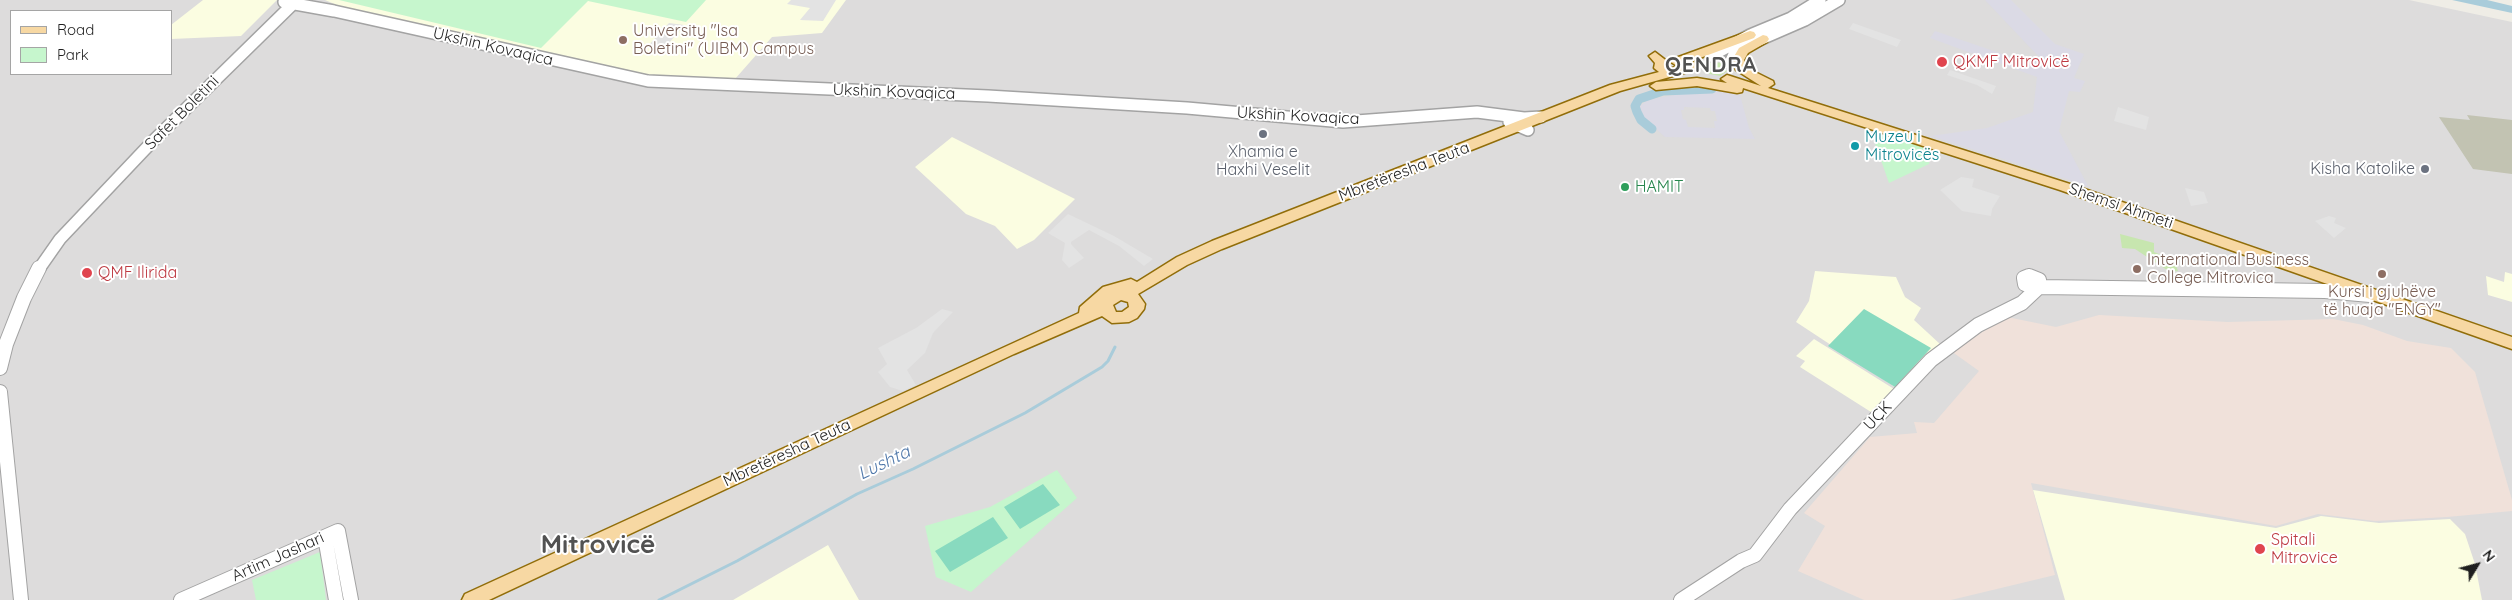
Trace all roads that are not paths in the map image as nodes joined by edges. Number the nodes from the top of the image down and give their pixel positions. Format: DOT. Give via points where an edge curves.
graph roads {
  1 [pos="1820,0"];
  2 [pos="1839,0"];
  3 [pos="294,1"];
  4 [pos="1750,35"];
  5 [pos="1764,39"];
  6 [pos="1655,56"];
  7 [pos="1711,56"];
  8 [pos="1660,68"];
  9 [pos="1730,70"];
  10 [pos="1698,71"];
  11 [pos="1628,84"];
  12 [pos="1619,95"];
  13 [pos="1822,108"];
  14 [pos="1460,113"];
  15 [pos="1496,117"];
  16 [pos="1541,117"];
  17 [pos="1524,128"];
  18 [pos="1494,137"];
  19 [pos="1924,143"];
  20 [pos="1941,163"];
  21 [pos="1182,261"];
  22 [pos="2318,272"];
  23 [pos="2326,291"];
  24 [pos="1121,294"];
  25 [pos="2378,296"];
  26 [pos="1137,304"];
  27 [pos="1107,311"];
  28 [pos="1074,320"];
  29 [pos="2512,336"];
  30 [pos="2512,343"];
  31 [pos="0,368"];
  32 [pos="0,392"];
  33 [pos="331,534"];
  34 [pos="21,600"];
  35 [pos="181,600"];
  36 [pos="336,600"];
  37 [pos="351,600"];
  38 [pos="471,600"];
  39 [pos="489,600"];
  40 [pos="1681,600"];
  1 -- 4 [label="street" via="1791,18"];
  2 -- 5 [label="street"];
  3 -- 14 [label="street, Ukshin Kovaqica" via="648,81 988,96 1187,108 1343,122"];
  3 -- 31 [label="street, Safet Boletini" via="71,228 40,267 24,298"];
  4 -- 7 [label="street"];
  4 -- 8 [label="main road"];
  5 -- 9 [label="street" via="1736,50"];
  5 -- 13 [label="main road" via="1740,54 1739,64 1743,70"];
  6 -- 8 [label="main road" via="1662,62"];
  7 -- 9 [label="main road"];
  7 -- 10 [label="main road" via="1695,61"];
  8 -- 11 [label="main road"];
  9 -- 10 [label="main road" via="1714,80"];
  9 -- 13 [label="main road, Shemsi Ahmeti"];
  10 -- 11 [label="main road, Mbretëresha Teuta"];
  10 -- 12 [label="main road, Mbretëresha Teuta"];
  11 -- 16 [label="main road, Mbretëresha Teuta"];
  12 -- 13 [label="main road" via="1672,82 1697,82"];
  12 -- 17 [label="main road, Mbretëresha Teuta"];
  13 -- 19 [label="main road, Shemsi Ahmeti"];
  13 -- 22 [label="main road, Shemsi Ahmeti" via="2076,184"];
  14 -- 15 [label="street, Ukshin Kovaqica" via="1485,113"];
  14 -- 16 [label="street, Ukshin Kovaqica"];
  15 -- 17 [label="street, Ukshin Kovaqica"];
  15 -- 18 [label="street" via="1501,126"];
  16 -- 17 [label="main road, Mbretëresha Teuta"];
  17 -- 18 [label="main road, Mbretëresha Teuta"];
  17 -- 26 [label="main road, Mbretëresha Teuta" via="1206,258 1148,289"];
  18 -- 21 [label="main road, Mbretëresha Teuta"];
  19 -- 20 [label="main road" via="1940,154"];
  19 -- 22 [label="main road, Shemsi Ahmeti"];
  21 -- 24 [label="main road, Mbretëresha Teuta" via="1137,289"];
  21 -- 28 [label="main road" via="1127,286 1108,291"];
  22 -- 23 [label="street"];
  22 -- 25 [label="main road, Shemsi Ahmeti"];
  22 -- 29 [label="main road, Shemsi Ahmeti"];
  23 -- 25 [label="street"];
  23 -- 40 [label="street, UÇK" via="2035,285 2034,294 2022,303 1978,325 1931,360 1790,509 1755,555 1741,560"];
  24 -- 26 [label="main road" via="1130,296"];
  24 -- 27 [label="main road" via="1111,297"];
  25 -- 30 [label="main road, Shemsi Ahmeti"];
  26 -- 27 [label="main road" via="1135,312 1120,318"];
  27 -- 28 [label="main road, Mbretëresha Teuta"];
  27 -- 39 [label="main road, Mbretëresha Teuta" via="1091,322 860,425"];
  28 -- 38 [label="main road, Mbretëresha Teuta"];
  32 -- 34 [label="street"];
  33 -- 35 [label="street, Artim Jashari"];
  33 -- 36 [label="street"];
  33 -- 37 [label="street, Artim Jashari"];
}
